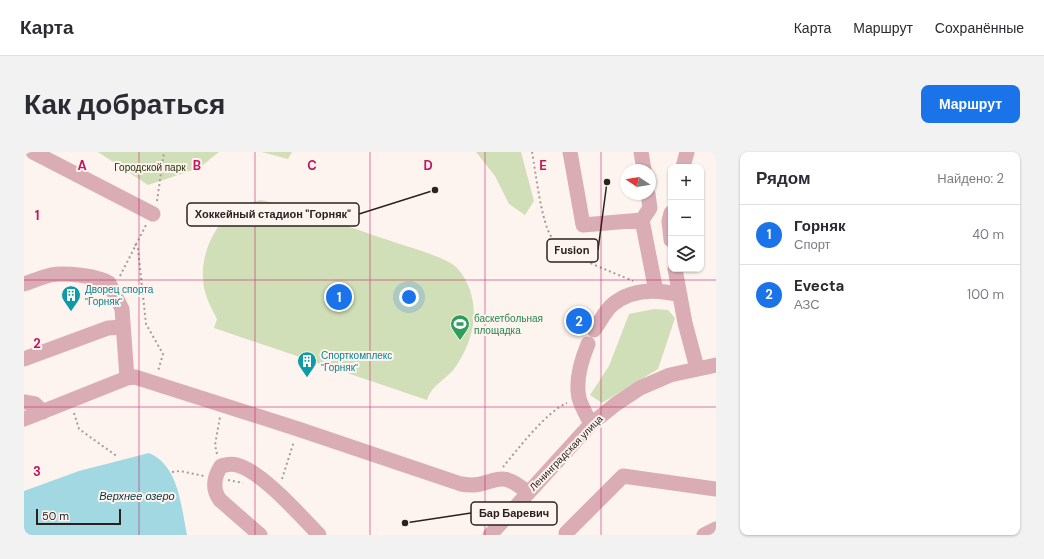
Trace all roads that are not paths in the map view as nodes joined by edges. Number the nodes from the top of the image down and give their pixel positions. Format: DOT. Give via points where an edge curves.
graph roads {
  1 [pos="33,152"];
  2 [pos="570,152"];
  3 [pos="641,152"];
  4 [pos="687,152"];
  5 [pos="643,164"];
  6 [pos="684,164"];
  7 [pos="649,200"];
  8 [pos="153,214"];
  9 [pos="642,220"];
  10 [pos="676,272"];
  11 [pos="24,284"];
  12 [pos="656,291"];
  13 [pos="680,295"];
  14 [pos="123,327"];
  15 [pos="594,330"];
  16 [pos="588,344"];
  17 [pos="24,359"];
  18 [pos="716,365"];
  19 [pos="697,368"];
  20 [pos="127,378"];
  21 [pos="24,402"];
  22 [pos="43,412"];
  23 [pos="24,419"];
  24 [pos="591,424"];
  25 [pos="716,489"];
  26 [pos="528,493"];
  27 [pos="716,529"];
  28 [pos="251,532"];
  29 [pos="319,535"];
  30 [pos="491,535"];
  31 [pos="568,535"];
  32 [pos="704,535"];
  1 -- 8 [label="street"];
  2 -- 9 [label="street" via="583,225"];
  3 -- 5 [label="street"];
  4 -- 6 [label="street"];
  7 -- 9 [label="street" via="650,208"];
  9 -- 12 [label="street"];
  10 -- 13 [label="street"];
  11 -- 14 [label="street" via="51,275 105,281 113,287 122,309"];
  12 -- 13 [label="street"];
  12 -- 15 [label="street" via="630,294 612,305"];
  13 -- 19 [label="street"];
  14 -- 17 [label="street" via="108,328"];
  14 -- 20 [label="street"];
  16 -- 24 [label="street" via="581,362 578,382 579,398"];
  18 -- 19 [label="street, Ленинградская улица"];
  19 -- 24 [label="street, Ленинградская улица" via="670,375 640,388"];
  20 -- 22 [label="street"];
  20 -- 26 [label="street" via="136,377 155,382 461,484 480,485 494,479 510,480"];
  21 -- 22 [label="street" via="35,404"];
  22 -- 23 [label="street"];
  24 -- 26 [label="street, Ленинградская улица"];
  25 -- 31 [label="street" via="623,476 566,533"];
  26 -- 30 [label="street, Ленинградская улица"];
  27 -- 32 [label="street"];
  28 -- 29 [label="street" via="216,494 216,478 223,473 228,464 237,465 259,478"];
}
